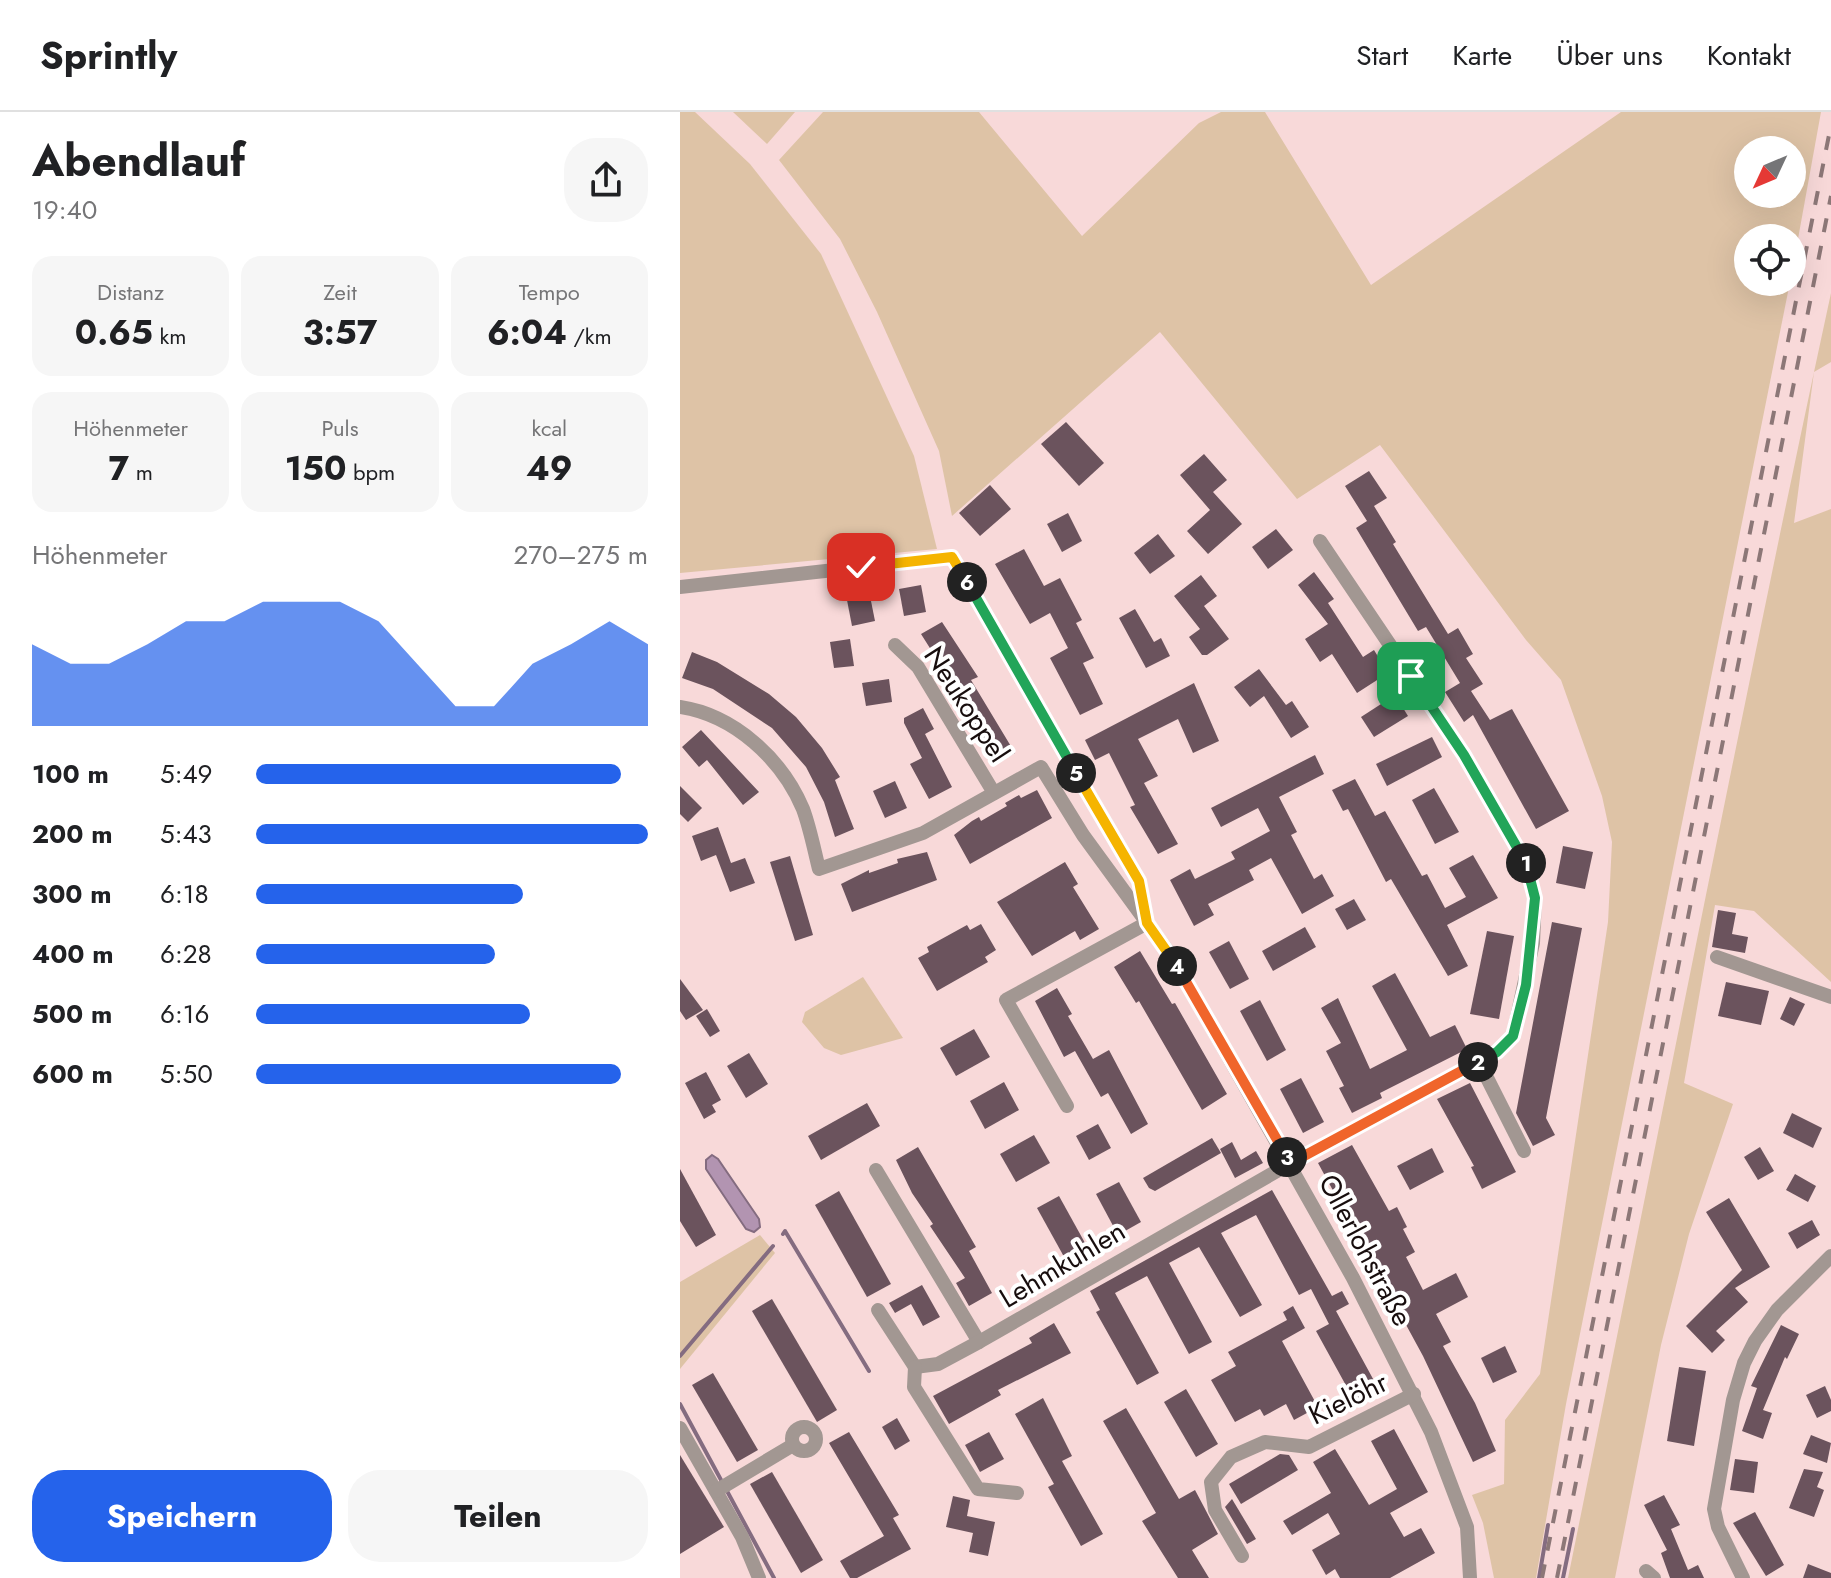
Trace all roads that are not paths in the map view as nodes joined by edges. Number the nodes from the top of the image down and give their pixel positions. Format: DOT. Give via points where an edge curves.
graph roads {
  1 [pos="1320,541"];
  2 [pos="680,587"];
  3 [pos="895,645"];
  4 [pos="680,707"];
  5 [pos="994,793"];
  6 [pos="1147,923"];
  7 [pos="1717,957"];
  8 [pos="1831,997"];
  9 [pos="1479,1062"];
  10 [pos="1067,1106"];
  11 [pos="1524,1151"];
  12 [pos="1291,1163"];
  13 [pos="876,1170"];
  14 [pos="1831,1256"];
  15 [pos="878,1310"];
  16 [pos="979,1342"];
  17 [pos="915,1367"];
  18 [pos="1414,1394"];
  19 [pos="680,1428"];
  20 [pos="793,1445"];
  21 [pos="716,1491"];
  22 [pos="1017,1493"];
  23 [pos="1242,1556"];
  24 [pos="759,1578"];
  25 [pos="1470,1578"];
  26 [pos="1743,1578"];
  1 -- 9 [label="street, Lehmkuhlen" via="1464,755 1527,865 1535,898 1526,985 1513,1036"];
  2 -- 6 [label="street, Ollerlohstraße" via="952,557 1139,881"];
  3 -- 5 [label="street, Neukoppel" via="918,667"];
  4 -- 5 [label="street" via="732,725 767,756 802,809 819,869 923,833"];
  5 -- 6 [label="street, Ollerlohstraße" via="1041,767"];
  6 -- 10 [label="street" via="1006,1000"];
  6 -- 12 [label="street, Ollerlohstraße"];
  7 -- 8 [label="street"];
  9 -- 11 [label="street"];
  9 -- 12 [label="street, Lehmkuhlen"];
  12 -- 16 [label="street, Lehmkuhlen"];
  12 -- 18 [label="street, Ollerlohstraße"];
  13 -- 16 [label="street"];
  14 -- 26 [label="street" via="1777,1310 1755,1341 1733,1400 1714,1509"];
  15 -- 17 [label="street"];
  16 -- 17 [label="street, Lehmkuhlen" via="938,1364"];
  17 -- 22 [label="street" via="914,1387 978,1489"];
  18 -- 23 [label="street, Kielöhr" via="1309,1447 1265,1442 1231,1457 1211,1482 1215,1510"];
  18 -- 25 [label="street, Ollerlohstraße" via="1467,1527"];
  19 -- 21 [label="street"];
  20 -- 21 [label="street"];
  21 -- 24 [label="street"];
}
